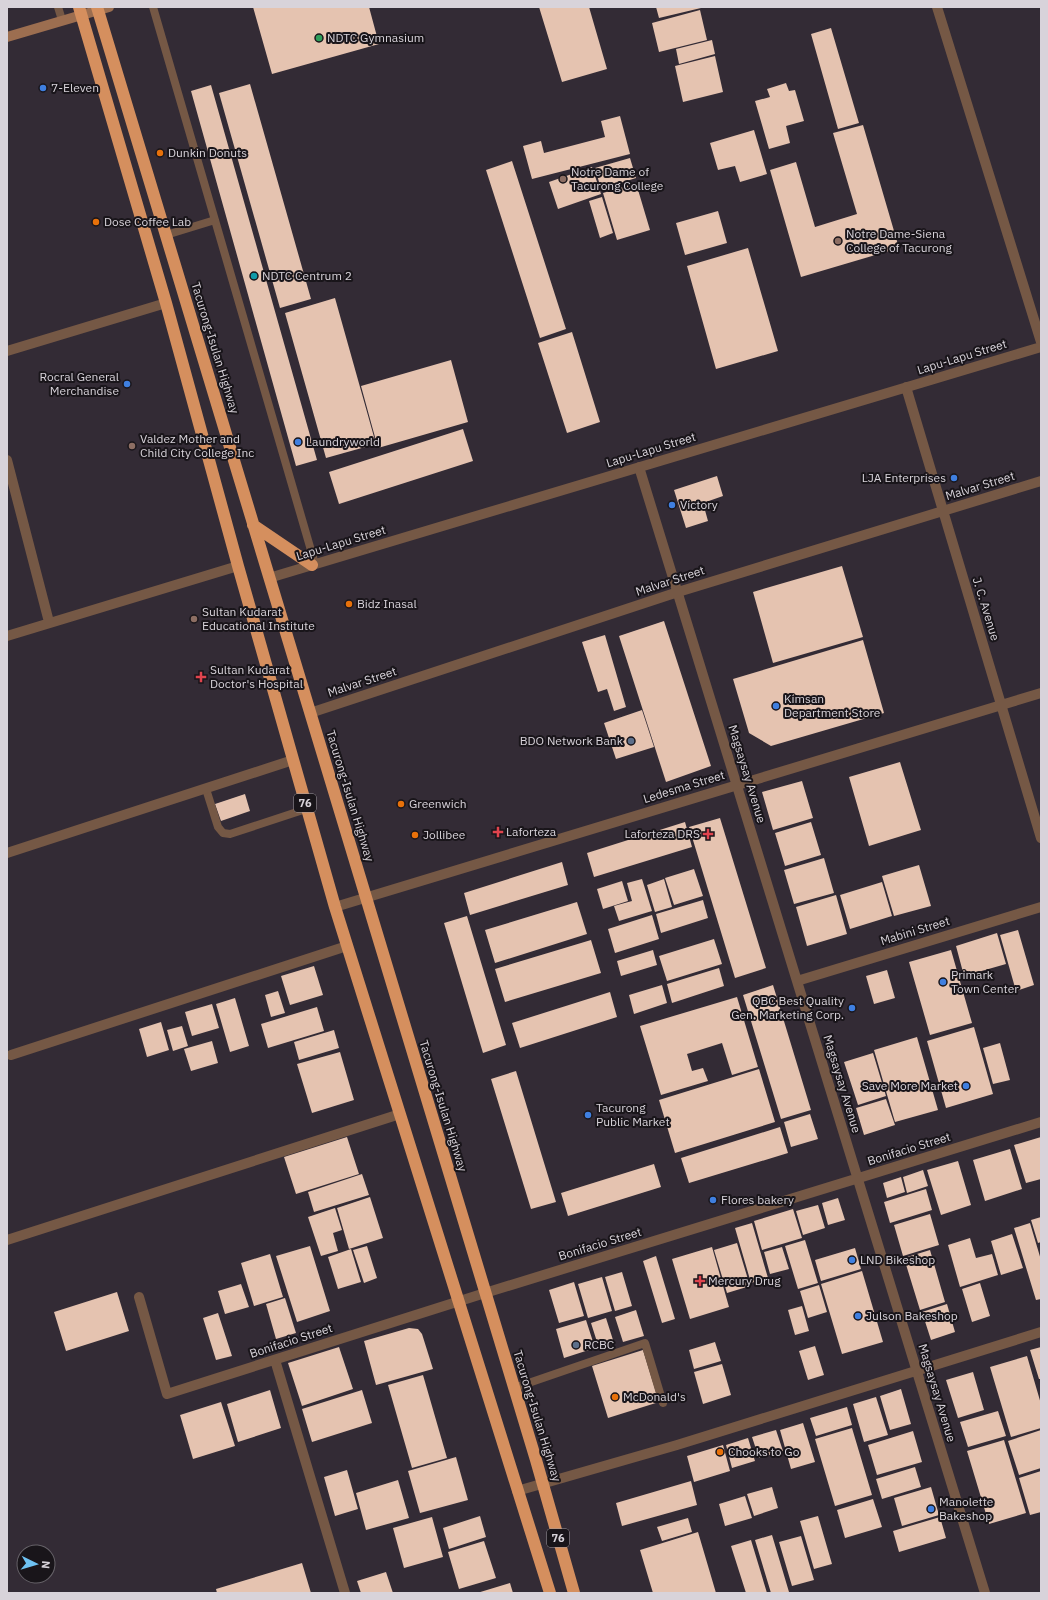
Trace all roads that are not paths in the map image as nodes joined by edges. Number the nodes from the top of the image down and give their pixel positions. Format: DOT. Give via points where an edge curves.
graph roads {
  1 [pos="58,7"];
  2 [pos="153,7"];
  3 [pos="937,7"];
  4 [pos="102,8"];
  5 [pos="80,10"];
  6 [pos="62,20"];
  7 [pos="7,37"];
  8 [pos="215,220"];
  9 [pos="166,235"];
  10 [pos="166,303"];
  11 [pos="1041,342"];
  12 [pos="1041,347"];
  13 [pos="7,351"];
  14 [pos="906,387"];
  15 [pos="7,460"];
  16 [pos="639,467"];
  17 [pos="9,478"];
  18 [pos="1041,481"];
  19 [pos="943,511"];
  20 [pos="253,525"];
  21 [pos="314,564"];
  22 [pos="238,566"];
  23 [pos="269,578"];
  24 [pos="678,592"];
  25 [pos="50,622"];
  26 [pos="7,636"];
  27 [pos="1041,693"];
  28 [pos="1001,705"];
  29 [pos="310,713"];
  30 [pos="293,760"];
  31 [pos="737,785"];
  32 [pos="206,789"];
  33 [pos="306,809"];
  34 [pos="1041,838"];
  35 [pos="7,854"];
  36 [pos="366,898"];
  37 [pos="335,907"];
  38 [pos="1041,907"];
  39 [pos="347,946"];
  40 [pos="797,981"];
  41 [pos="11,1056"];
  42 [pos="400,1114"];
  43 [pos="1041,1122"];
  44 [pos="857,1178"];
  45 [pos="7,1240"];
  46 [pos="485,1293"];
  47 [pos="139,1297"];
  48 [pos="459,1301"];
  49 [pos="1041,1332"];
  50 [pos="275,1360"];
  51 [pos="917,1371"];
  52 [pos="514,1388"];
  53 [pos="663,1403"];
  54 [pos="542,1483"];
  55 [pos="517,1491"];
  56 [pos="345,1593"];
  57 [pos="550,1593"];
  58 [pos="574,1593"];
  59 [pos="985,1593"];
  1 -- 6 [label="lane"];
  2 -- 8 [label="lane"];
  3 -- 11 [label="street"];
  4 -- 5 [label="street"];
  4 -- 9 [label="highway, Tacurong-Isulan Highway / 76"];
  5 -- 6 [label="street"];
  5 -- 10 [label="highway, 76"];
  6 -- 7 [label="street"];
  8 -- 9 [label="lane"];
  8 -- 21 [label="lane"];
  9 -- 20 [label="highway, Tacurong-Isulan Highway / 76"];
  10 -- 13 [label="street"];
  10 -- 22 [label="highway, 76"];
  12 -- 14 [label="street, Lapu-Lapu Street"];
  14 -- 16 [label="street, Lapu-Lapu Street"];
  14 -- 19 [label="street, J. C. Avenue"];
  15 -- 17 [label="street"];
  16 -- 21 [label="street, Lapu-Lapu Street"];
  16 -- 24 [label="street, Magsaysay Avenue"];
  17 -- 25 [label="street"];
  18 -- 19 [label="street, Malvar Street"];
  19 -- 24 [label="street, Malvar Street"];
  19 -- 28 [label="street, J. C. Avenue"];
  20 -- 21 [label="highway"];
  20 -- 23 [label="highway, Tacurong-Isulan Highway / 76"];
  21 -- 23 [label="street, Lapu-Lapu Street"];
  22 -- 25 [label="street"];
  22 -- 30 [label="highway, 76"];
  23 -- 29 [label="highway, Tacurong-Isulan Highway / 76"];
  24 -- 29 [label="street, Malvar Street"];
  24 -- 31 [label="street, Magsaysay Avenue"];
  25 -- 26 [label="street"];
  27 -- 28 [label="street, Ledesma Street"];
  28 -- 31 [label="street, Ledesma Street"];
  28 -- 34 [label="street, J. C. Avenue"];
  29 -- 36 [label="highway, Tacurong-Isulan Highway / 76"];
  30 -- 32 [label="street"];
  30 -- 33 [label="highway, 76"];
  31 -- 36 [label="street, Ledesma Street"];
  31 -- 40 [label="street, Magsaysay Avenue"];
  32 -- 33 [label="lane" via="218,827 223,833 230,834"];
  32 -- 35 [label="street"];
  33 -- 37 [label="highway, 76"];
  36 -- 37 [label="street, Ledesma Street"];
  36 -- 46 [label="highway, Tacurong-Isulan Highway / 76"];
  37 -- 39 [label="highway, 76"];
  38 -- 40 [label="street, Mabini Street"];
  39 -- 41 [label="street"];
  39 -- 42 [label="highway, 76"];
  40 -- 44 [label="street, Magsaysay Avenue"];
  42 -- 45 [label="street"];
  42 -- 48 [label="highway, 76"];
  43 -- 44 [label="street, Bonifacio Street"];
  44 -- 46 [label="street, Bonifacio Street"];
  44 -- 51 [label="street, Magsaysay Avenue"];
  46 -- 48 [label="street, Bonifacio Street"];
  46 -- 52 [label="highway, Tacurong-Isulan Highway / 76"];
  47 -- 50 [label="street, Bonifacio Street" via="167,1394"];
  48 -- 50 [label="street, Bonifacio Street"];
  48 -- 55 [label="highway, 76"];
  49 -- 51 [label="street"];
  50 -- 56 [label="street"];
  51 -- 54 [label="street" via="677,1445"];
  51 -- 59 [label="street, Magsaysay Avenue"];
  52 -- 53 [label="lane" via="645,1343"];
  52 -- 54 [label="highway, Tacurong-Isulan Highway / 76"];
  54 -- 55 [label="street"];
  54 -- 58 [label="highway, Tacurong-Isulan Highway / 76"];
  55 -- 57 [label="highway, 76"];
}
